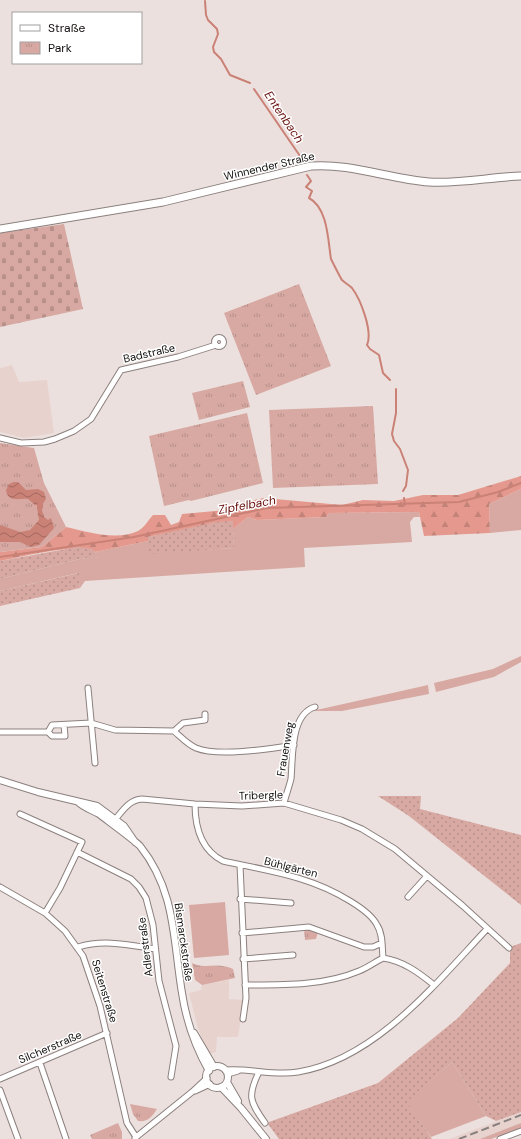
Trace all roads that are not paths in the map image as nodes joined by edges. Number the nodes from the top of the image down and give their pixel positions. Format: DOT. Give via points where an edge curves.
graph roads {
  1 [pos="521,176"];
  2 [pos="0,229"];
  3 [pos="216,346"];
  4 [pos="0,438"];
  5 [pos="88,688"];
  6 [pos="315,707"];
  7 [pos="205,714"];
  8 [pos="91,723"];
  9 [pos="64,725"];
  10 [pos="174,731"];
  11 [pos="0,732"];
  12 [pos="48,732"];
  13 [pos="294,745"];
  14 [pos="95,764"];
  15 [pos="0,780"];
  16 [pos="284,803"];
  17 [pos="195,804"];
  18 [pos="20,814"];
  19 [pos="114,821"];
  20 [pos="77,852"];
  21 [pos="240,865"];
  22 [pos="427,876"];
  23 [pos="0,887"];
  24 [pos="408,897"];
  25 [pos="240,899"];
  26 [pos="290,904"];
  27 [pos="45,913"];
  28 [pos="488,929"];
  29 [pos="242,933"];
  30 [pos="382,944"];
  31 [pos="78,947"];
  32 [pos="509,948"];
  33 [pos="155,949"];
  34 [pos="294,954"];
  35 [pos="383,958"];
  36 [pos="243,959"];
  37 [pos="245,985"];
  38 [pos="434,985"];
  39 [pos="243,1019"];
  40 [pos="107,1033"];
  41 [pos="40,1063"];
  42 [pos="212,1069"];
  43 [pos="226,1072"];
  44 [pos="259,1072"];
  45 [pos="172,1077"];
  46 [pos="207,1078"];
  47 [pos="0,1079"];
  48 [pos="227,1082"];
  49 [pos="210,1084"];
  50 [pos="221,1087"];
  51 [pos="0,1090"];
  52 [pos="192,1092"];
  53 [pos="241,1108"];
  54 [pos="265,1123"];
  55 [pos="521,1131"];
  56 [pos="135,1138"];
  57 [pos="18,1139"];
  58 [pos="66,1139"];
  59 [pos="266,1139"];
  60 [pos="500,1139"];
  1 -- 2 [label="main road, Winnender Straße" via="429,182 396,178 347,167 311,166 163,202"];
  3 -- 4 [label="street, Badstraße" via="121,370 91,419 74,431 44,442 21,443"];
  5 -- 8 [label="street"];
  6 -- 13 [label="street, Frauenweg" via="309,709 298,722"];
  7 -- 10 [label="street" via="205,720 183,723"];
  8 -- 9 [label="street"];
  8 -- 10 [label="street" via="115,730"];
  8 -- 14 [label="street"];
  9 -- 12 [label="street" via="50,726"];
  9 -- 12 [label="street" via="65,736 52,736"];
  10 -- 13 [label="street" via="196,748 217,752"];
  11 -- 12 [label="street"];
  13 -- 16 [label="street, Frauenweg" via="290,780"];
  15 -- 19 [label="street, Bismarckstraße" via="78,802"];
  16 -- 17 [label="street, Tribergle" via="242,806"];
  16 -- 22 [label="street, Tribergle" via="341,820 362,830 395,849"];
  17 -- 19 [label="street, Tribergle" via="135,799"];
  17 -- 21 [label="street, Bühlgärten" via="195,820 206,849 223,861"];
  18 -- 20 [label="street" via="82,842"];
  19 -- 42 [label="street, Bismarckstraße" via="124,826 157,871 171,910 182,995 191,1028 196,1045"];
  20 -- 27 [label="street"];
  20 -- 33 [label="street, Adlerstraße" via="123,874 139,887 150,910"];
  21 -- 25 [label="street"];
  21 -- 30 [label="street, Bühlgärten" via="306,880 341,895 360,907 377,924"];
  22 -- 24 [label="street"];
  22 -- 28 [label="street, Tribergle"];
  23 -- 27 [label="street, Seitenstraße"];
  25 -- 26 [label="street"];
  25 -- 29 [label="street"];
  27 -- 31 [label="street, Seitenstraße"];
  28 -- 32 [label="street, Tribergle"];
  28 -- 38 [label="street"];
  29 -- 30 [label="street" via="309,927 364,947"];
  29 -- 36 [label="street"];
  30 -- 35 [label="street, Bühlgärten"];
  31 -- 33 [label="street" via="108,942"];
  31 -- 40 [label="street, Seitenstraße" via="90,971"];
  33 -- 45 [label="street, Adlerstraße" via="162,998 176,1046"];
  34 -- 36 [label="street"];
  35 -- 37 [label="street" via="360,971 332,979"];
  35 -- 38 [label="street" via="395,960 418,971"];
  36 -- 37 [label="street"];
  37 -- 39 [label="street" via="246,1005"];
  38 -- 44 [label="street" via="387,1029 334,1061 298,1072"];
  40 -- 41 [label="street, Silcherstraße"];
  40 -- 56 [label="street, Seitenstraße" via="128,1123"];
  41 -- 47 [label="street, Silcherstraße"];
  41 -- 58 [label="street"];
  42 -- 43 [label="street" via="221,1067"];
  42 -- 46 [label="street"];
  43 -- 44 [label="street"];
  43 -- 48 [label="street"];
  44 -- 54 [label="street" via="251,1092 251,1101"];
  46 -- 49 [label="street"];
  46 -- 52 [label="street"];
  48 -- 50 [label="street"];
  48 -- 53 [label="street"];
  49 -- 50 [label="street"];
  49 -- 52 [label="street"];
  50 -- 53 [label="street"];
  51 -- 57 [label="street"];
  52 -- 56 [label="street"];
  53 -- 59 [label="street"];
  55 -- 60 [label="street"];
}
